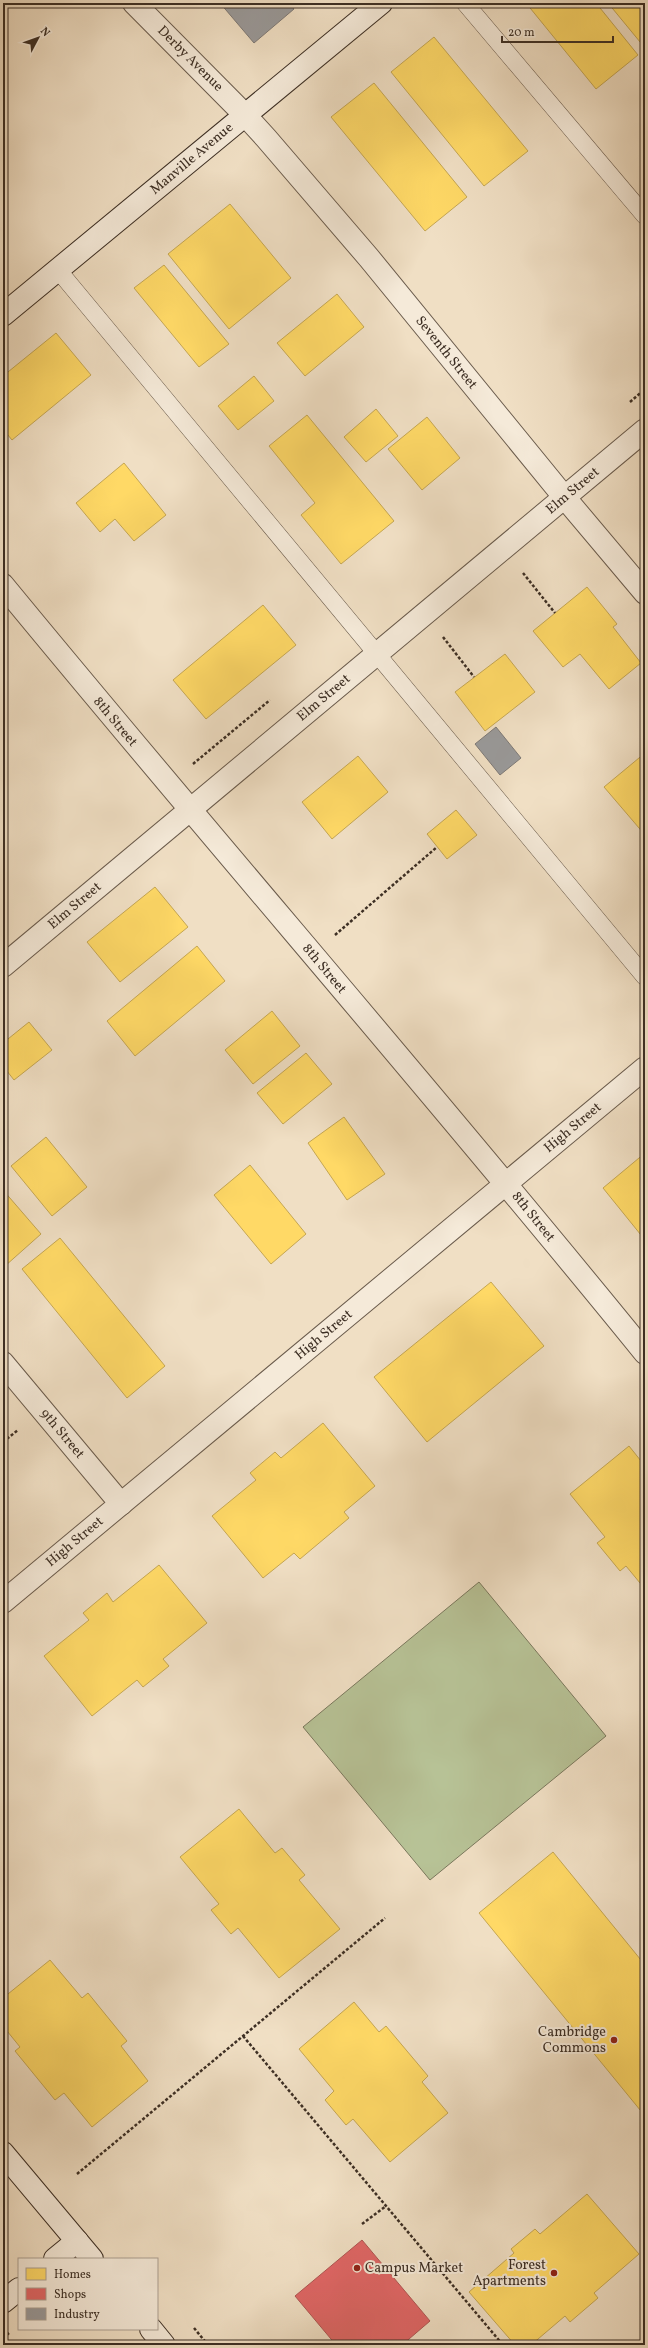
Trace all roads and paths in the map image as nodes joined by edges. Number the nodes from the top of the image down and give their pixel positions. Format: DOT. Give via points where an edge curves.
graph roads {
  1 [pos="134,3"];
  2 [pos="380,3"];
  3 [pos="465,3"];
  4 [pos="245,115"];
  5 [pos="645,216"];
  6 [pos="58,270"];
  7 [pos="3,315"];
  8 [pos="645,430"];
  9 [pos="565,498"];
  10 [pos="520,569"];
  11 [pos="3,586"];
  12 [pos="645,593"];
  13 [pos="555,613"];
  14 [pos="440,634"];
  15 [pos="377,654"];
  16 [pos="474,677"];
  17 [pos="189,811"];
  18 [pos="437,847"];
  19 [pos="312,954"];
  20 [pos="3,966"];
  21 [pos="645,977"];
  22 [pos="645,1068"];
  23 [pos="506,1183"];
  24 [pos="645,1353"];
  25 [pos="3,1363"];
  26 [pos="18,1430"];
  27 [pos="3,1442"];
  28 [pos="121,1504"];
  29 [pos="3,1602"];
  30 [pos="384,1918"];
  31 [pos="243,2036"];
  32 [pos="3,2153"];
  33 [pos="77,2174"];
  34 [pos="386,2206"];
  35 [pos="362,2224"];
  36 [pos="77,2241"];
  37 [pos="56,2258"];
  38 [pos="91,2258"];
  39 [pos="18,2290"];
  40 [pos="3,2302"];
  41 [pos="194,2328"];
  42 [pos="152,2330"];
  43 [pos="164,2345"];
  44 [pos="208,2345"];
  45 [pos="503,2345"];
  1 -- 4 [label="street, Derby Avenue"];
  2 -- 4 [label="street, Manville Avenue"];
  3 -- 5 [label="lane"];
  4 -- 6 [label="street, Manville Avenue"];
  4 -- 9 [label="street, Seventh Street" via="369,258"];
  6 -- 7 [label="street, Manville Avenue"];
  6 -- 15 [label="lane"];
  8 -- 9 [label="street, Elm Street"];
  9 -- 12 [label="street, Seventh Street"];
  9 -- 15 [label="street, Elm Street"];
  10 -- 13 [label="path"];
  11 -- 17 [label="street, 8th Street"];
  14 -- 16 [label="path"];
  15 -- 17 [label="street, Elm Street"];
  15 -- 21 [label="lane"];
  17 -- 19 [label="street, 8th Street"];
  17 -- 20 [label="street, Elm Street"];
  18 -- 19 [label="path"];
  19 -- 23 [label="street, 8th Street"];
  22 -- 23 [label="street, High Street"];
  23 -- 24 [label="street, 8th Street"];
  23 -- 28 [label="street, High Street"];
  25 -- 28 [label="street, 9th Street"];
  26 -- 27 [label="path"];
  28 -- 29 [label="street, High Street"];
  30 -- 31 [label="path"];
  31 -- 33 [label="path"];
  31 -- 34 [label="path"];
  32 -- 36 [label="street"];
  34 -- 35 [label="path"];
  34 -- 45 [label="path"];
  36 -- 37 [label="street"];
  36 -- 38 [label="street"];
  39 -- 40 [label="street"];
  41 -- 44 [label="path"];
  42 -- 43 [label="street"];
}
